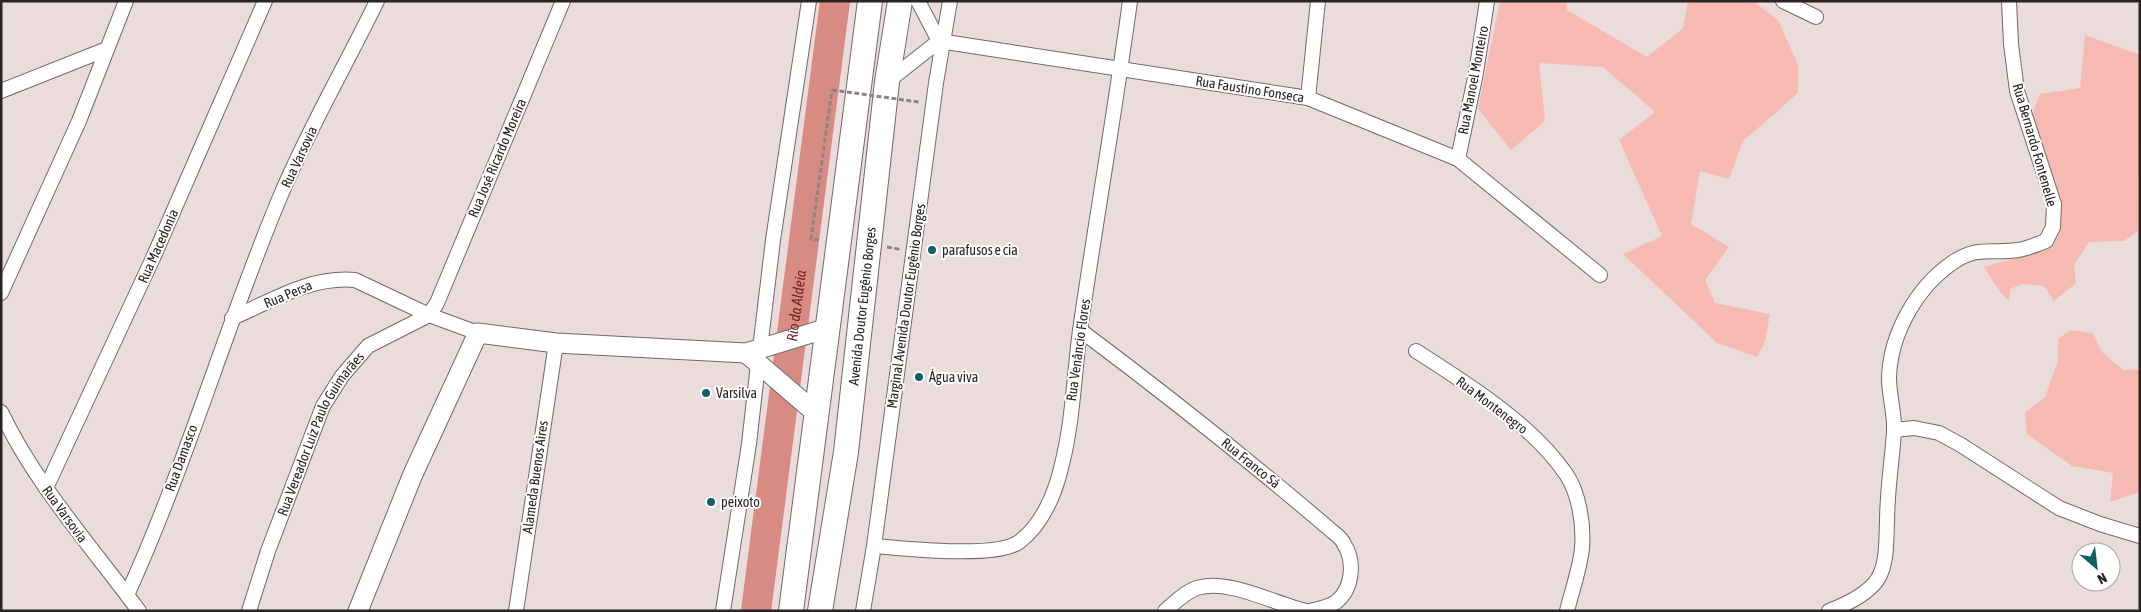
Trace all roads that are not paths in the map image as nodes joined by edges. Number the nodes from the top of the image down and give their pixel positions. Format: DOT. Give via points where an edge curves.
graph roads {
  1 [pos="126,1"];
  2 [pos="265,1"];
  3 [pos="377,1"];
  4 [pos="563,1"];
  5 [pos="809,1"];
  6 [pos="870,1"];
  7 [pos="900,1"];
  8 [pos="918,1"];
  9 [pos="950,1"];
  10 [pos="1130,1"];
  11 [pos="1318,1"];
  12 [pos="1487,1"];
  13 [pos="1783,1"];
  14 [pos="2009,1"];
  15 [pos="1816,16"];
  16 [pos="941,41"];
  17 [pos="107,49"];
  18 [pos="1121,68"];
  19 [pos="887,82"];
  20 [pos="1,91"];
  21 [pos="1308,98"];
  22 [pos="1458,159"];
  23 [pos="1600,275"];
  24 [pos="1,293"];
  25 [pos="429,315"];
  26 [pos="232,318"];
  27 [pos="1080,330"];
  28 [pos="818,331"];
  29 [pos="478,334"];
  30 [pos="556,343"];
  31 [pos="1416,351"];
  32 [pos="760,357"];
  33 [pos="1,412"];
  34 [pos="817,414"];
  35 [pos="1894,430"];
  36 [pos="46,488"];
  37 [pos="2140,536"];
  38 [pos="874,546"];
  39 [pos="127,595"];
  40 [pos="138,611"];
  41 [pos="249,611"];
  42 [pos="358,611"];
  43 [pos="516,611"];
  44 [pos="723,611"];
  45 [pos="791,611"];
  46 [pos="820,611"];
  47 [pos="863,611"];
  48 [pos="1165,611"];
  49 [pos="1306,611"];
  50 [pos="1310,611"];
  51 [pos="1567,611"];
  52 [pos="1829,611"];
  1 -- 17 [label="street"];
  2 -- 36 [label="street, Rua Macedonia" via="153,258"];
  3 -- 26 [label="street, Rua Varsovia" via="280,196"];
  4 -- 25 [label="street, Rua José Ricardo Moreira"];
  5 -- 32 [label="street" via="773,240"];
  6 -- 28 [label="highway" via="838,243"];
  7 -- 19 [label="highway, Avenida Doutor Eugênio Borges"];
  8 -- 16 [label="street"];
  9 -- 16 [label="street, Marginal Avenida Doutor Eugênio Borges"];
  10 -- 18 [label="street, Rua Venâncio Flores"];
  11 -- 21 [label="street"];
  12 -- 22 [label="street, Rua Manoel Monteiro"];
  13 -- 15 [label="street"];
  14 -- 35 [label="street, Rua Bernardo Fontenelle" via="2017,91 2054,204 2054,227 2046,241 2018,250 1977,251 1964,256 1945,268 1916,300 1892,350 1889,378"];
  16 -- 18 [label="street, Rua Faustino Fonseca"];
  16 -- 19 [label="street"];
  16 -- 38 [label="street, Marginal Avenida Doutor Eugênio Borges"];
  17 -- 20 [label="street"];
  17 -- 24 [label="street" via="79,121"];
  18 -- 21 [label="street, Rua Faustino Fonseca"];
  18 -- 27 [label="street, Rua Venâncio Flores"];
  19 -- 46 [label="highway, Avenida Doutor Eugênio Borges" via="846,452"];
  21 -- 22 [label="street, Rua Faustino Fonseca"];
  22 -- 23 [label="street, Rua Faustino Fonseca"];
  25 -- 26 [label="street, Rua Persa" via="355,280 342,279 323,280 294,290"];
  25 -- 29 [label="street"];
  25 -- 41 [label="street, Rua Vereador Luiz Paulo Guimarães" via="368,346 342,376 323,406 268,551"];
  26 -- 39 [label="street, Rua Damasco" via="154,533"];
  27 -- 38 [label="street, Rua Venâncio Flores" via="1061,468 1050,501 1034,527 1018,543 1000,549 972,552"];
  27 -- 50 [label="street, Rua Franco Sá" via="1246,458 1344,544 1349,558 1350,585 1335,603"];
  28 -- 32 [label="street"];
  28 -- 34 [label="highway"];
  29 -- 30 [label="street"];
  29 -- 42 [label="street" via="413,474"];
  30 -- 32 [label="street"];
  30 -- 43 [label="street, Alameda Buenos Aires"];
  31 -- 51 [label="street, Rua Montenegro" via="1522,425 1567,475 1576,497 1582,548"];
  32 -- 34 [label="street"];
  32 -- 44 [label="street"];
  33 -- 36 [label="street, Rua Varsovia"];
  34 -- 45 [label="highway"];
  35 -- 37 [label="street" via="1914,428 1939,433 2059,508"];
  35 -- 52 [label="street, Rua Bernardo Fontenelle" via="1883,566 1876,583 1856,599"];
  36 -- 39 [label="street, Rua Varsovia"];
  38 -- 47 [label="street, Marginal Avenida Doutor Eugênio Borges"];
  39 -- 40 [label="street, Rua Varsovia"];
  48 -- 49 [label="street" via="1197,588 1214,587 1231,588"];
}
